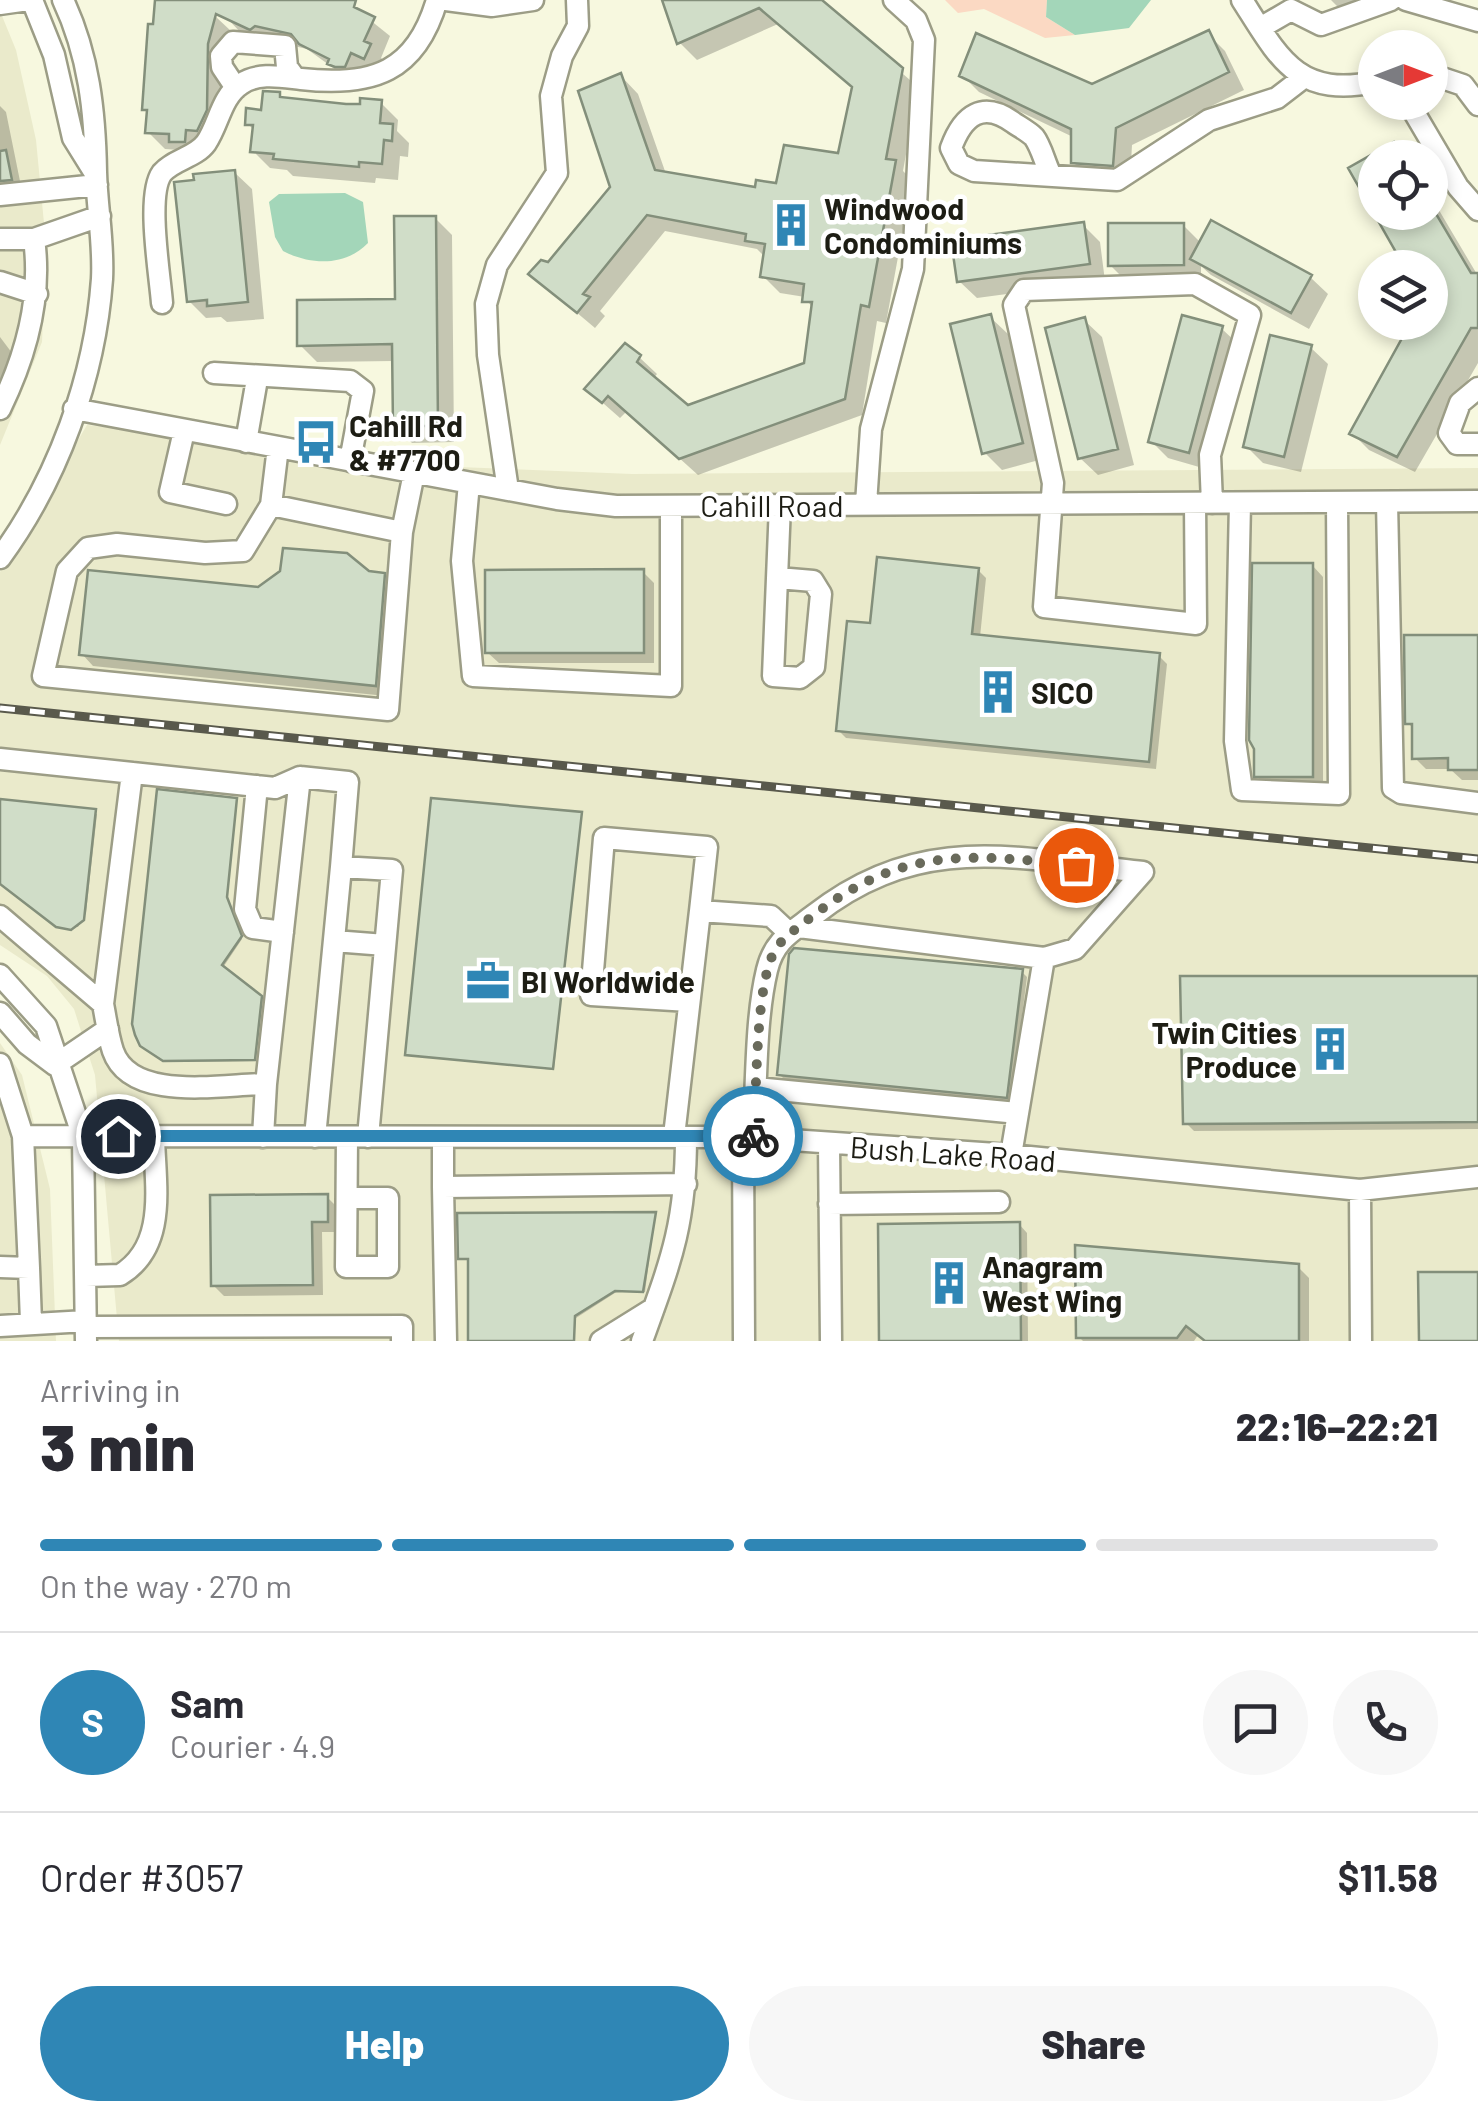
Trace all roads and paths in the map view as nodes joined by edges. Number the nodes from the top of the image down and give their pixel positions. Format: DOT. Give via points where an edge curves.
graph roads {
  1 [pos="30,0"];
  2 [pos="63,0"];
  3 [pos="436,0"];
  4 [pos="446,0"];
  5 [pos="534,0"];
  6 [pos="577,0"];
  7 [pos="894,0"];
  8 [pos="1242,0"];
  9 [pos="1391,0"];
  10 [pos="1406,0"];
  11 [pos="0,4"];
  12 [pos="1478,21"];
  13 [pos="1260,28"];
  14 [pos="295,78"];
  15 [pos="1303,78"];
  16 [pos="1448,80"];
  17 [pos="1358,84"];
  18 [pos="236,88"];
  19 [pos="1478,105"];
  20 [pos="1419,120"];
  21 [pos="1050,174"];
  22 [pos="97,180"];
  23 [pos="0,195"];
  24 [pos="1478,210"];
  25 [pos="100,216"];
  26 [pos="0,239"];
  27 [pos="34,239"];
  28 [pos="0,282"];
  29 [pos="37,294"];
  30 [pos="162,303"];
  31 [pos="214,373"];
  32 [pos="256,379"];
  33 [pos="1478,388"];
  34 [pos="74,408"];
  35 [pos="0,409"];
  36 [pos="184,431"];
  37 [pos="246,442"];
  38 [pos="1478,444"];
  39 [pos="278,447"];
  40 [pos="350,460"];
  41 [pos="414,472"];
  42 [pos="469,483"];
  43 [pos="508,490"];
  44 [pos="1240,502"];
  45 [pos="1337,502"];
  46 [pos="1387,502"];
  47 [pos="1478,502"];
  48 [pos="1204,503"];
  49 [pos="226,504"];
  50 [pos="271,504"];
  51 [pos="866,504"];
  52 [pos="1049,504"];
  53 [pos="780,505"];
  54 [pos="671,506"];
  55 [pos="402,532"];
  56 [pos="0,558"];
  57 [pos="778,578"];
  58 [pos="0,759"];
  59 [pos="132,773"];
  60 [pos="300,777"];
  61 [pos="256,786"];
  62 [pos="1478,802"];
  63 [pos="341,867"];
  64 [pos="700,910"];
  65 [pos="0,916"];
  66 [pos="793,929"];
  67 [pos="283,932"];
  68 [pos="334,941"];
  69 [pos="385,945"];
  70 [pos="1044,958"];
  71 [pos="0,976"];
  72 [pos="689,1001"];
  73 [pos="103,1004"];
  74 [pos="0,1013"];
  75 [pos="108,1029"];
  76 [pos="0,1064"];
  77 [pos="55,1065"];
  78 [pos="266,1084"];
  79 [pos="757,1088"];
  80 [pos="1018,1113"];
  81 [pos="23,1136"];
  82 [pos="82,1136"];
  83 [pos="154,1136"];
  84 [pos="262,1136"];
  85 [pos="316,1136"];
  86 [pos="357,1136"];
  87 [pos="443,1136"];
  88 [pos="680,1136"];
  89 [pos="748,1137"];
  90 [pos="829,1144"];
  91 [pos="1010,1156"];
  92 [pos="1478,1177"];
  93 [pos="686,1184"];
  94 [pos="443,1187"];
  95 [pos="1360,1190"];
  96 [pos="346,1198"];
  97 [pos="999,1202"];
  98 [pos="830,1204"];
  99 [pos="0,1267"];
  100 [pos="29,1268"];
  101 [pos="86,1276"];
  102 [pos="654,1308"];
  103 [pos="31,1322"];
  104 [pos="0,1326"];
  105 [pos="86,1330"];
  106 [pos="315,1334"];
  107 [pos="402,1341"];
  108 [pos="446,1341"];
  109 [pos="601,1341"];
  110 [pos="642,1341"];
  111 [pos="744,1341"];
  112 [pos="831,1341"];
  113 [pos="1362,1341"];
  1 -- 11 [label="street"];
  1 -- 22 [label="street" via="67,100 73,138"];
  2 -- 22 [label="street" via="93,100"];
  3 -- 14 [label="street" via="425,34 404,62 347,81"];
  4 -- 5 [label="street" via="492,6"];
  6 -- 43 [label="street" via="578,26 551,96 557,173 510,241 486,304"];
  7 -- 51 [label="street" via="916,20 924,40 915,247 872,430"];
  8 -- 13 [label="street"];
  9 -- 13 [label="street" via="1322,25 1291,10"];
  10 -- 12 [label="street"];
  13 -- 15 [label="street"];
  14 -- 18 [label="street" via="258,76"];
  14 -- 18 [label="street" via="284,46 232,42 220,56"];
  15 -- 17 [label="street"];
  15 -- 21 [label="street" via="1277,98 1208,120 1117,180"];
  16 -- 19 [label="street" via="1463,85"];
  18 -- 30 [label="street" via="205,144 174,162 156,186"];
  20 -- 24 [label="street"];
  21 -- 21 [label="street" via="959,164 952,148 958,130 981,110 1001,113 1033,137"];
  22 -- 23 [label="street"];
  22 -- 25 [label="street"];
  25 -- 27 [label="street"];
  25 -- 34 [label="street" via="102,279"];
  26 -- 27 [label="street"];
  27 -- 29 [label="street"];
  28 -- 29 [label="street"];
  29 -- 35 [label="street"];
  31 -- 32 [label="street"];
  32 -- 37 [label="street"];
  32 -- 40 [label="street" via="350,381 363,391"];
  33 -- 38 [label="street" via="1460,402 1449,433 1457,444"];
  34 -- 36 [label="street, Cahill Road"];
  34 -- 56 [label="street" via="52,470"];
  36 -- 37 [label="street, Cahill Road"];
  36 -- 49 [label="street" via="170,492"];
  37 -- 39 [label="street, Cahill Road"];
  39 -- 40 [label="street, Cahill Road"];
  39 -- 50 [label="street"];
  40 -- 41 [label="street, Cahill Road"];
  41 -- 42 [label="street, Cahill Road"];
  41 -- 55 [label="street"];
  42 -- 43 [label="street, Cahill Road"];
  42 -- 54 [label="street" via="462,561 474,676 671,686"];
  43 -- 54 [label="street, Cahill Road" via="616,506"];
  44 -- 45 [label="street, Cahill Road"];
  44 -- 45 [label="street" via="1235,741 1242,790 1338,794"];
  44 -- 48 [label="street, Cahill Road"];
  45 -- 46 [label="street, Cahill Road"];
  46 -- 47 [label="street, Cahill Road"];
  46 -- 62 [label="street" via="1393,788"];
  48 -- 52 [label="street, Cahill Road"];
  48 -- 52 [label="street" via="1196,624 1044,608"];
  48 -- 52 [label="street" via="1210,455 1250,315 1195,284 1024,290 1014,305 1050,469"];
  50 -- 55 [label="street"];
  50 -- 55 [label="street" via="244,551 88,548 67,570 43,676 388,710"];
  51 -- 52 [label="street, Cahill Road"];
  51 -- 53 [label="street, Cahill Road"];
  53 -- 54 [label="street, Cahill Road"];
  53 -- 57 [label="street"];
  57 -- 57 [label="street" via="773,676 800,678 814,667 821,594 813,581"];
  58 -- 59 [label="street"];
  59 -- 61 [label="street"];
  59 -- 73 [label="street"];
  60 -- 61 [label="street" via="275,788"];
  60 -- 63 [label="street" via="348,782"];
  60 -- 67 [label="street"];
  61 -- 67 [label="street" via="245,910 253,928"];
  63 -- 68 [label="street"];
  63 -- 69 [label="street" via="392,870"];
  64 -- 66 [label="street" via="771,916"];
  64 -- 72 [label="street"];
  64 -- 72 [label="street" via="707,847 604,838 590,995"];
  65 -- 73 [label="street"];
  66 -- 70 [label="street"];
  66 -- 70 [label="street" via="840,895 921,860 977,855 1143,872 1074,949"];
  66 -- 79 [label="street" via="767,970"];
  67 -- 78 [label="street"];
  68 -- 69 [label="street"];
  68 -- 85 [label="street"];
  69 -- 86 [label="street"];
  70 -- 80 [label="street"];
  71 -- 77 [label="street" via="46,1026"];
  72 -- 88 [label="street"];
  73 -- 75 [label="street"];
  74 -- 77 [label="street"];
  75 -- 77 [label="street"];
  75 -- 78 [label="street" via="114,1054 136,1078 162,1085"];
  76 -- 81 [label="street"];
  77 -- 82 [label="street"];
  78 -- 84 [label="street"];
  79 -- 80 [label="street"];
  79 -- 89 [label="street"];
  80 -- 91 [label="street"];
  81 -- 82 [label="street, Bush Lake Road"];
  81 -- 100 [label="street"];
  82 -- 83 [label="street, Bush Lake Road"];
  82 -- 101 [label="street"];
  83 -- 84 [label="street, Bush Lake Road"];
  83 -- 101 [label="street" via="148,1248 120,1275"];
  84 -- 85 [label="street, Bush Lake Road"];
  85 -- 86 [label="street, Bush Lake Road"];
  86 -- 87 [label="street, Bush Lake Road"];
  86 -- 96 [label="street"];
  87 -- 88 [label="street, Bush Lake Road"];
  87 -- 94 [label="street"];
  88 -- 89 [label="street, Bush Lake Road"];
  88 -- 93 [label="street"];
  89 -- 90 [label="street, Bush Lake Road"];
  89 -- 111 [label="street"];
  90 -- 91 [label="street, Bush Lake Road"];
  90 -- 98 [label="street"];
  91 -- 95 [label="street, Bush Lake Road"];
  92 -- 95 [label="street, Bush Lake Road"];
  93 -- 94 [label="street"];
  93 -- 102 [label="street" via="674,1260"];
  94 -- 108 [label="street"];
  95 -- 113 [label="street"];
  97 -- 98 [label="street"];
  98 -- 112 [label="street"];
  99 -- 100 [label="street"];
  100 -- 103 [label="street"];
  101 -- 105 [label="street"];
  102 -- 109 [label="street"];
  102 -- 110 [label="street"];
  103 -- 104 [label="street"];
  103 -- 105 [label="street"];
  105 -- 106 [label="street"];
  106 -- 107 [label="street" via="402,1326"];
}
